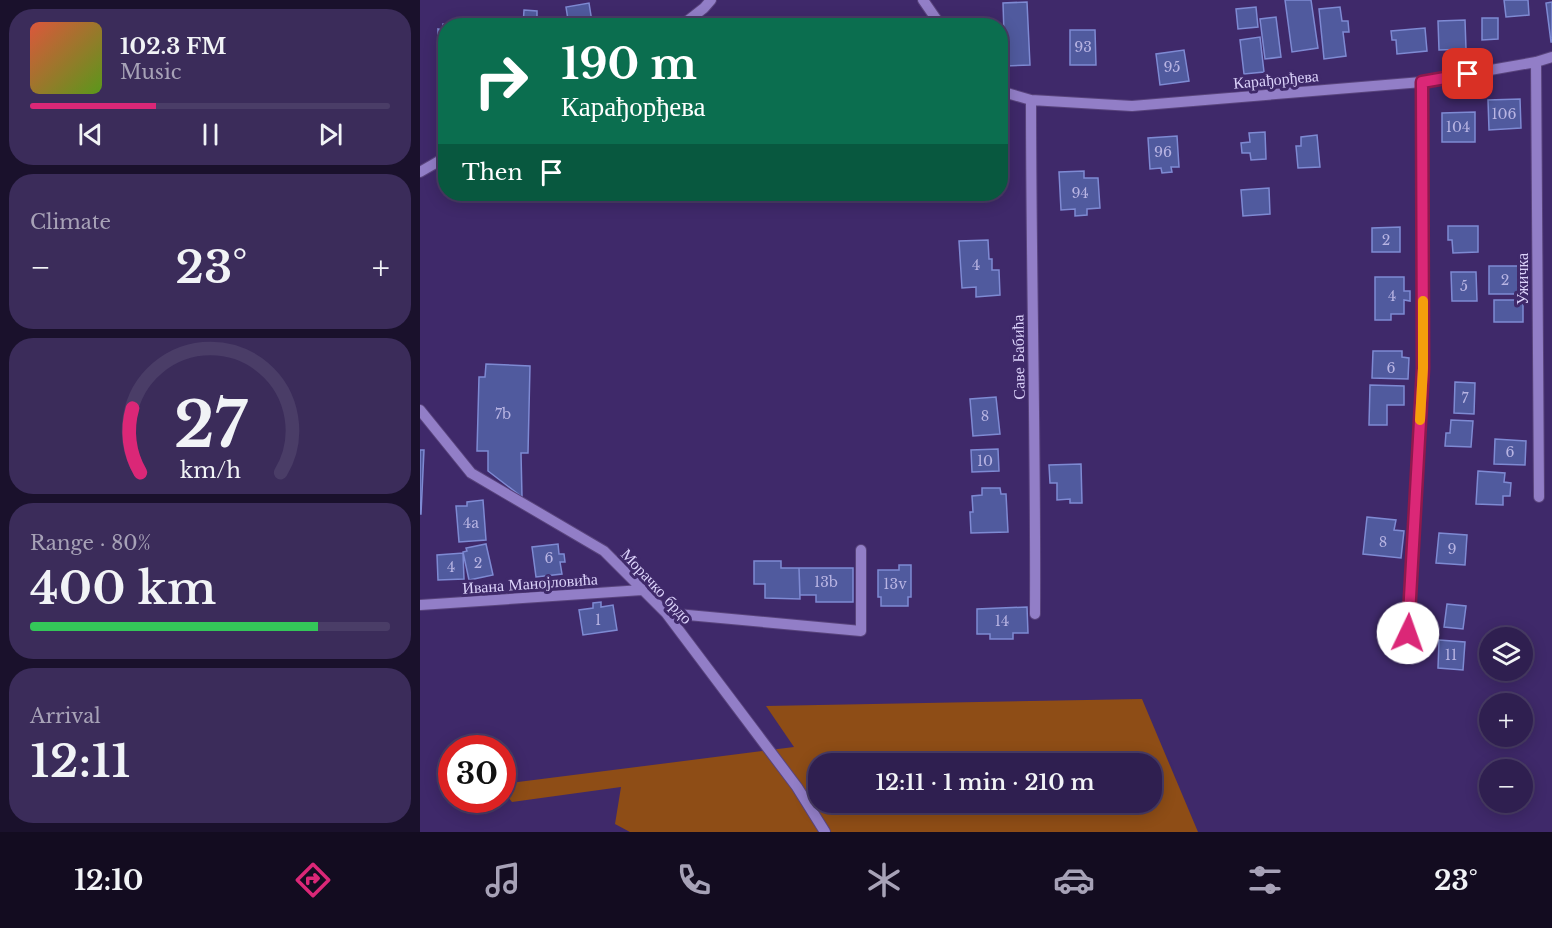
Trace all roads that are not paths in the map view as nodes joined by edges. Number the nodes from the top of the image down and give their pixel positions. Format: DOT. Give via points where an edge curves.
graph roads {
  1 [pos="711,0"];
  2 [pos="923,0"];
  3 [pos="691,18"];
  4 [pos="935,18"];
  5 [pos="1552,57"];
  6 [pos="1536,62"];
  7 [pos="1422,82"];
  8 [pos="1008,93"];
  9 [pos="1031,100"];
  10 [pos="438,162"];
  11 [pos="420,172"];
  12 [pos="420,410"];
  13 [pos="1539,497"];
  14 [pos="861,550"];
  15 [pos="642,590"];
  16 [pos="420,604"];
  17 [pos="666,613"];
  18 [pos="1035,614"];
  19 [pos="1408,633"];
  20 [pos="825,832"];
  1 -- 3 [label="street"];
  2 -- 4 [label="street"];
  5 -- 6 [label="street, Карађорђева"];
  6 -- 7 [label="street, Карађорђева"];
  6 -- 13 [label="street, Ужичка"];
  7 -- 9 [label="street, Карађорђева" via="1132,106"];
  7 -- 19 [label="street" via="1423,368"];
  8 -- 9 [label="street, Карађорђева"];
  9 -- 18 [label="street, Саве Бабића"];
  10 -- 11 [label="street"];
  12 -- 15 [label="street, Морачко брдо" via="471,473 604,551"];
  14 -- 17 [label="street" via="861,631"];
  15 -- 16 [label="street, Ивана Манојловића"];
  15 -- 17 [label="street, Морачко брдо"];
  17 -- 20 [label="street, Морачко брдо" via="797,787"];
}
